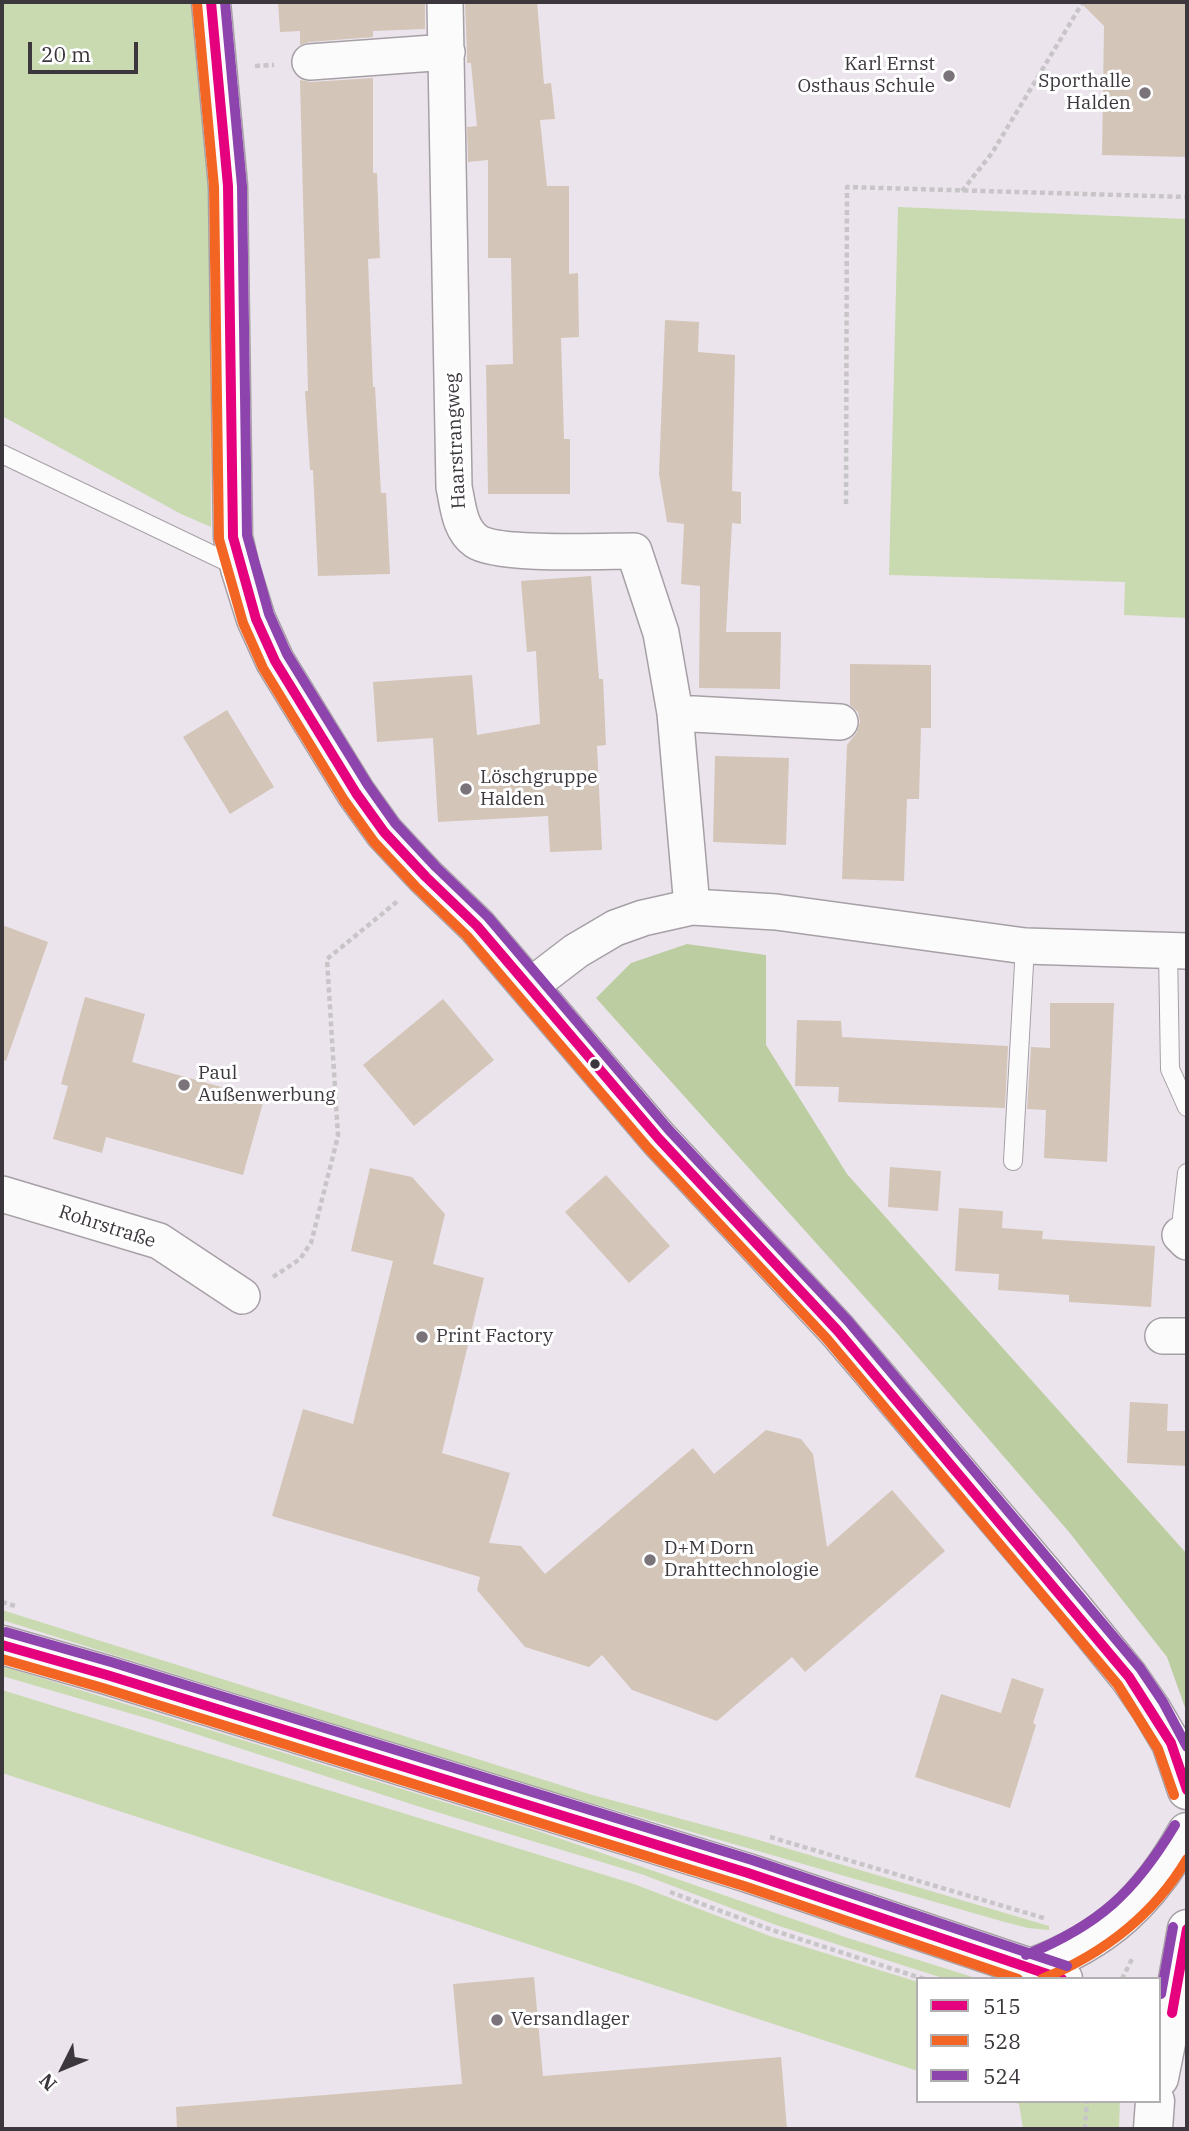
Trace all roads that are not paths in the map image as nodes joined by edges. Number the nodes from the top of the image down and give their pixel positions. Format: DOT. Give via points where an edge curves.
graph roads {
  1 [pos="211,2"];
  2 [pos="445,2"];
  3 [pos="447,52"];
  4 [pos="310,62"];
  5 [pos="2,454"];
  6 [pos="240,568"];
  7 [pos="675,712"];
  8 [pos="841,722"];
  9 [pos="692,907"];
  10 [pos="1025,946"];
  11 [pos="1178,951"];
  12 [pos="529,987"];
  13 [pos="1187,1107"];
  14 [pos="1013,1161"];
  15 [pos="1187,1173"];
  16 [pos="2,1194"];
  17 [pos="1184,1238"];
  18 [pos="242,1296"];
  19 [pos="2,1645"];
  20 [pos="1187,1790"];
  21 [pos="1187,1832"];
  22 [pos="1187,1929"];
  23 [pos="1047,1973"];
  24 [pos="1173,2013"];
  25 [pos="1161,2069"];
  26 [pos="1155,2103"];
  27 [pos="1153,2129"];
  1 -- 6 [label="main road" via="228,186 233,537"];
  2 -- 3 [label="street, Haarstrangweg"];
  3 -- 4 [label="street"];
  3 -- 7 [label="street, Haarstrangweg" via="454,487 460,521 476,541 510,550 634,551 661,633"];
  5 -- 6 [label="lane"];
  6 -- 12 [label="main road" via="275,661 356,793 426,877 477,926"];
  7 -- 8 [label="street"];
  7 -- 9 [label="street, Haarstrangweg"];
  9 -- 10 [label="street" via="776,912"];
  9 -- 12 [label="street" via="615,928"];
  10 -- 11 [label="street"];
  10 -- 14 [label="lane"];
  11 -- 13 [label="lane" via="1170,1069"];
  12 -- 20 [label="main road" via="659,1139 837,1330 1080,1617 1151,1709 1171,1743"];
  15 -- 17 [label="lane"];
  16 -- 18 [label="street, Rohrstraße" via="159,1241"];
  19 -- 23 [label="main road" via="748,1873"];
  21 -- 23 [label="main road" via="1170,1862 1132,1909 1056,1959"];
  22 -- 24 [label="main road"];
  24 -- 25 [label="main road"];
  26 -- 27 [label="main road"];
}
